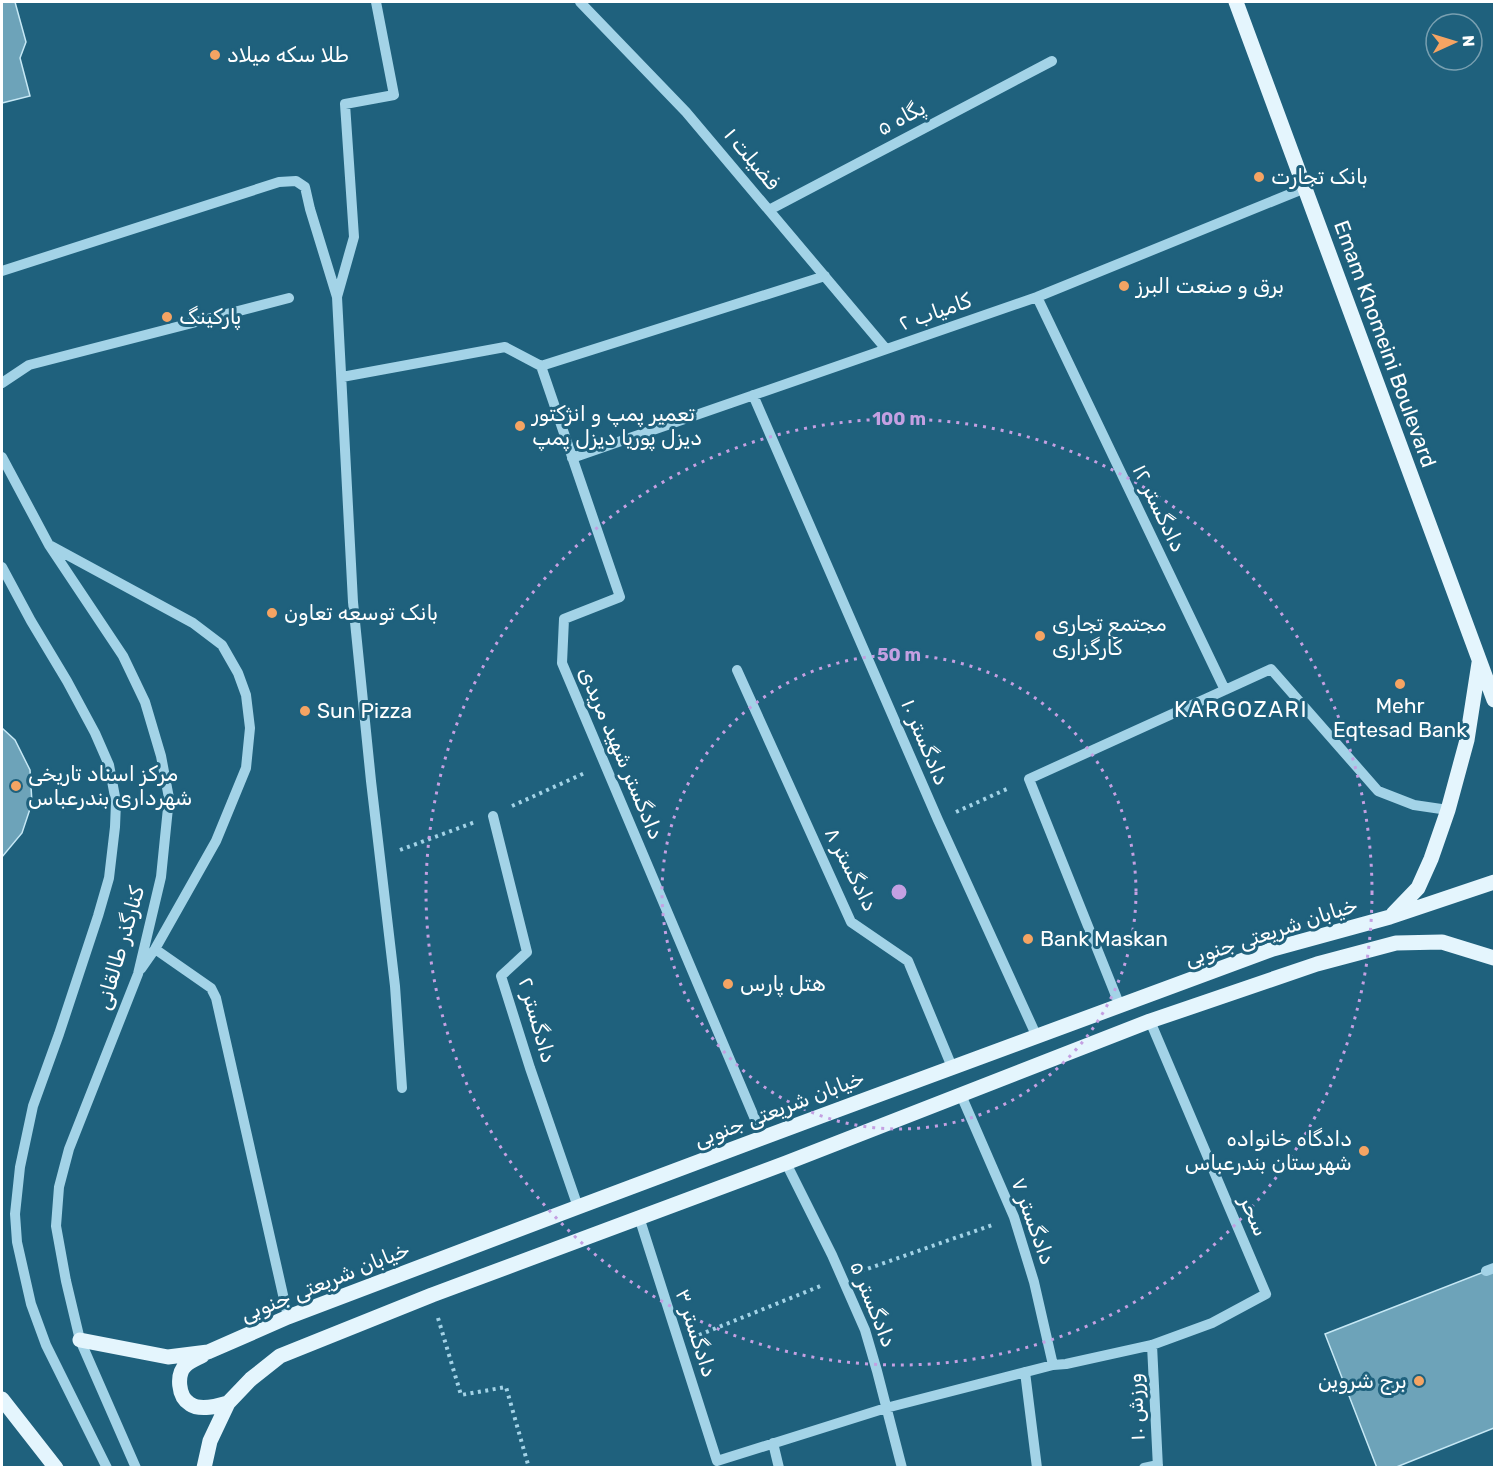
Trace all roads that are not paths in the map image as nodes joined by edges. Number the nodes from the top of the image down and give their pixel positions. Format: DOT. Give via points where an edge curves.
graph roads {
  1 [pos="376,2"];
  2 [pos="581,2"];
  3 [pos="1236,2"];
  4 [pos="1052,61"];
  5 [pos="1305,188"];
  6 [pos="769,210"];
  7 [pos="2,271"];
  8 [pos="825,276"];
  9 [pos="337,297"];
  10 [pos="1037,297"];
  11 [pos="289,298"];
  12 [pos="886,349"];
  13 [pos="541,366"];
  14 [pos="342,377"];
  15 [pos="2,383"];
  16 [pos="753,395"];
  17 [pos="2,457"];
  18 [pos="572,458"];
  19 [pos="49,545"];
  20 [pos="2,567"];
  21 [pos="1480,660"];
  22 [pos="737,670"];
  23 [pos="1225,690"];
  24 [pos="1494,700"];
  25 [pos="1448,810"];
  26 [pos="493,816"];
  27 [pos="1494,882"];
  28 [pos="1390,917"];
  29 [pos="155,949"];
  30 [pos="1494,958"];
  31 [pos="138,974"];
  32 [pos="1120,1006"];
  33 [pos="1150,1021"];
  34 [pos="1037,1036"];
  35 [pos="952,1067"];
  36 [pos="402,1089"];
  37 [pos="961,1095"];
  38 [pos="763,1137"];
  39 [pos="786,1163"];
  40 [pos="578,1207"];
  41 [pos="639,1217"];
  42 [pos="288,1317"];
  43 [pos="80,1340"];
  44 [pos="1152,1345"];
  45 [pos="208,1352"];
  46 [pos="1053,1365"];
  47 [pos="1025,1372"];
  48 [pos="2,1399"];
  49 [pos="228,1403"];
  50 [pos="886,1408"];
  51 [pos="773,1443"];
  52 [pos="1158,1466"];
  53 [pos="56,1467"];
  54 [pos="106,1467"];
  55 [pos="136,1467"];
  56 [pos="204,1467"];
  57 [pos="779,1467"];
  58 [pos="902,1467"];
  59 [pos="1037,1467"];
  60 [pos="1144,1467"];
  1 -- 9 [label="street" via="394,94 345,104 354,237"];
  2 -- 6 [label="street, فضیلت ۱" via="686,112"];
  3 -- 5 [label="main road, Emam Khomeini Boulevard"];
  4 -- 6 [label="street, پگاه ۵"];
  5 -- 10 [label="street, کامیاب ۲"];
  5 -- 21 [label="main road, Emam Khomeini Boulevard"];
  6 -- 8 [label="street, فضیلت ۱"];
  7 -- 9 [label="street" via="279,183 296,181 305,187"];
  8 -- 12 [label="street, فضیلت ۱"];
  8 -- 13 [label="street"];
  9 -- 14 [label="street"];
  10 -- 12 [label="street, کامیاب ۲"];
  10 -- 23 [label="street, دادگستر ۱۲"];
  11 -- 15 [label="street" via="29,365"];
  12 -- 16 [label="street, کامیاب ۲"];
  13 -- 14 [label="street" via="505,347"];
  13 -- 18 [label="street, دادگستر شهید مریدی"];
  14 -- 36 [label="street" via="353,602 395,986"];
  16 -- 18 [label="street, کامیاب ۲"];
  16 -- 34 [label="street, دادگستر ۱۰" via="938,820"];
  17 -- 19 [label="street, کنارگذر طالقانی"];
  18 -- 38 [label="street, دادگستر شهید مریدی" via="620,597 564,619 562,663"];
  19 -- 29 [label="street" via="193,623 222,645 246,695 250,728 246,768 216,842"];
  19 -- 31 [label="street, کنارگذر طالقانی" via="123,656 144,702 161,756 169,798 161,877"];
  20 -- 54 [label="street" via="95,733 110,765 116,802 109,878 33,1106 15,1214 31,1304 46,1345"];
  21 -- 24 [label="main road, Emam Khomeini Boulevard"];
  21 -- 25 [label="main road" via="1467,740"];
  22 -- 35 [label="street, دادگستر ۸" via="851,922 908,961"];
  23 -- 25 [label="street" via="1271,669 1378,791 1414,805"];
  23 -- 32 [label="street" via="1029,779"];
  25 -- 28 [label="main road" via="1418,888"];
  26 -- 40 [label="street, دادگستر ۲" via="527,952 501,976"];
  27 -- 28 [label="main road, خیابان شریعتی جنوبی"];
  28 -- 32 [label="main road, خیابان شریعتی جنوبی" via="1273,950"];
  29 -- 31 [label="street"];
  29 -- 42 [label="street" via="211,988 216,998"];
  30 -- 33 [label="main road" via="1442,942 1396,943 1317,964"];
  31 -- 43 [label="street, کنارگذر طالقانی" via="69,1149 58,1187 56,1226"];
  32 -- 34 [label="main road, خیابان شریعتی جنوبی"];
  33 -- 37 [label="main road"];
  33 -- 44 [label="street, سحر" via="1266,1294 1212,1323"];
  34 -- 35 [label="main road, خیابان شریعتی جنوبی"];
  35 -- 38 [label="main road, خیابان شریعتی جنوبی"];
  37 -- 39 [label="main road"];
  37 -- 46 [label="street, دادگستر ۷" via="1014,1217"];
  38 -- 40 [label="main road, خیابان شریعتی جنوبی"];
  39 -- 41 [label="main road"];
  39 -- 50 [label="street, دادگستر ۵" via="865,1330"];
  40 -- 42 [label="main road, خیابان شریعتی جنوبی"];
  41 -- 49 [label="main road" via="280,1356"];
  41 -- 51 [label="street, دادگستر ۳" via="717,1461"];
  42 -- 45 [label="main road, خیابان شریعتی جنوبی"];
  43 -- 45 [label="main road, خیابان شریعتی جنوبی" via="168,1357"];
  43 -- 55 [label="street, کنارگذر طالقانی"];
  44 -- 46 [label="street"];
  44 -- 52 [label="street, ورزش ۱۰"];
  45 -- 49 [label="main road" via="186,1365 181,1373 182,1394 197,1407"];
  46 -- 47 [label="street"];
  47 -- 50 [label="street"];
  47 -- 59 [label="street"];
  48 -- 53 [label="main road"];
  49 -- 56 [label="main road" via="210,1441"];
  50 -- 51 [label="street"];
  50 -- 58 [label="street, دادگستر ۵"];
  51 -- 57 [label="street"];
  52 -- 60 [label="street"];
}
